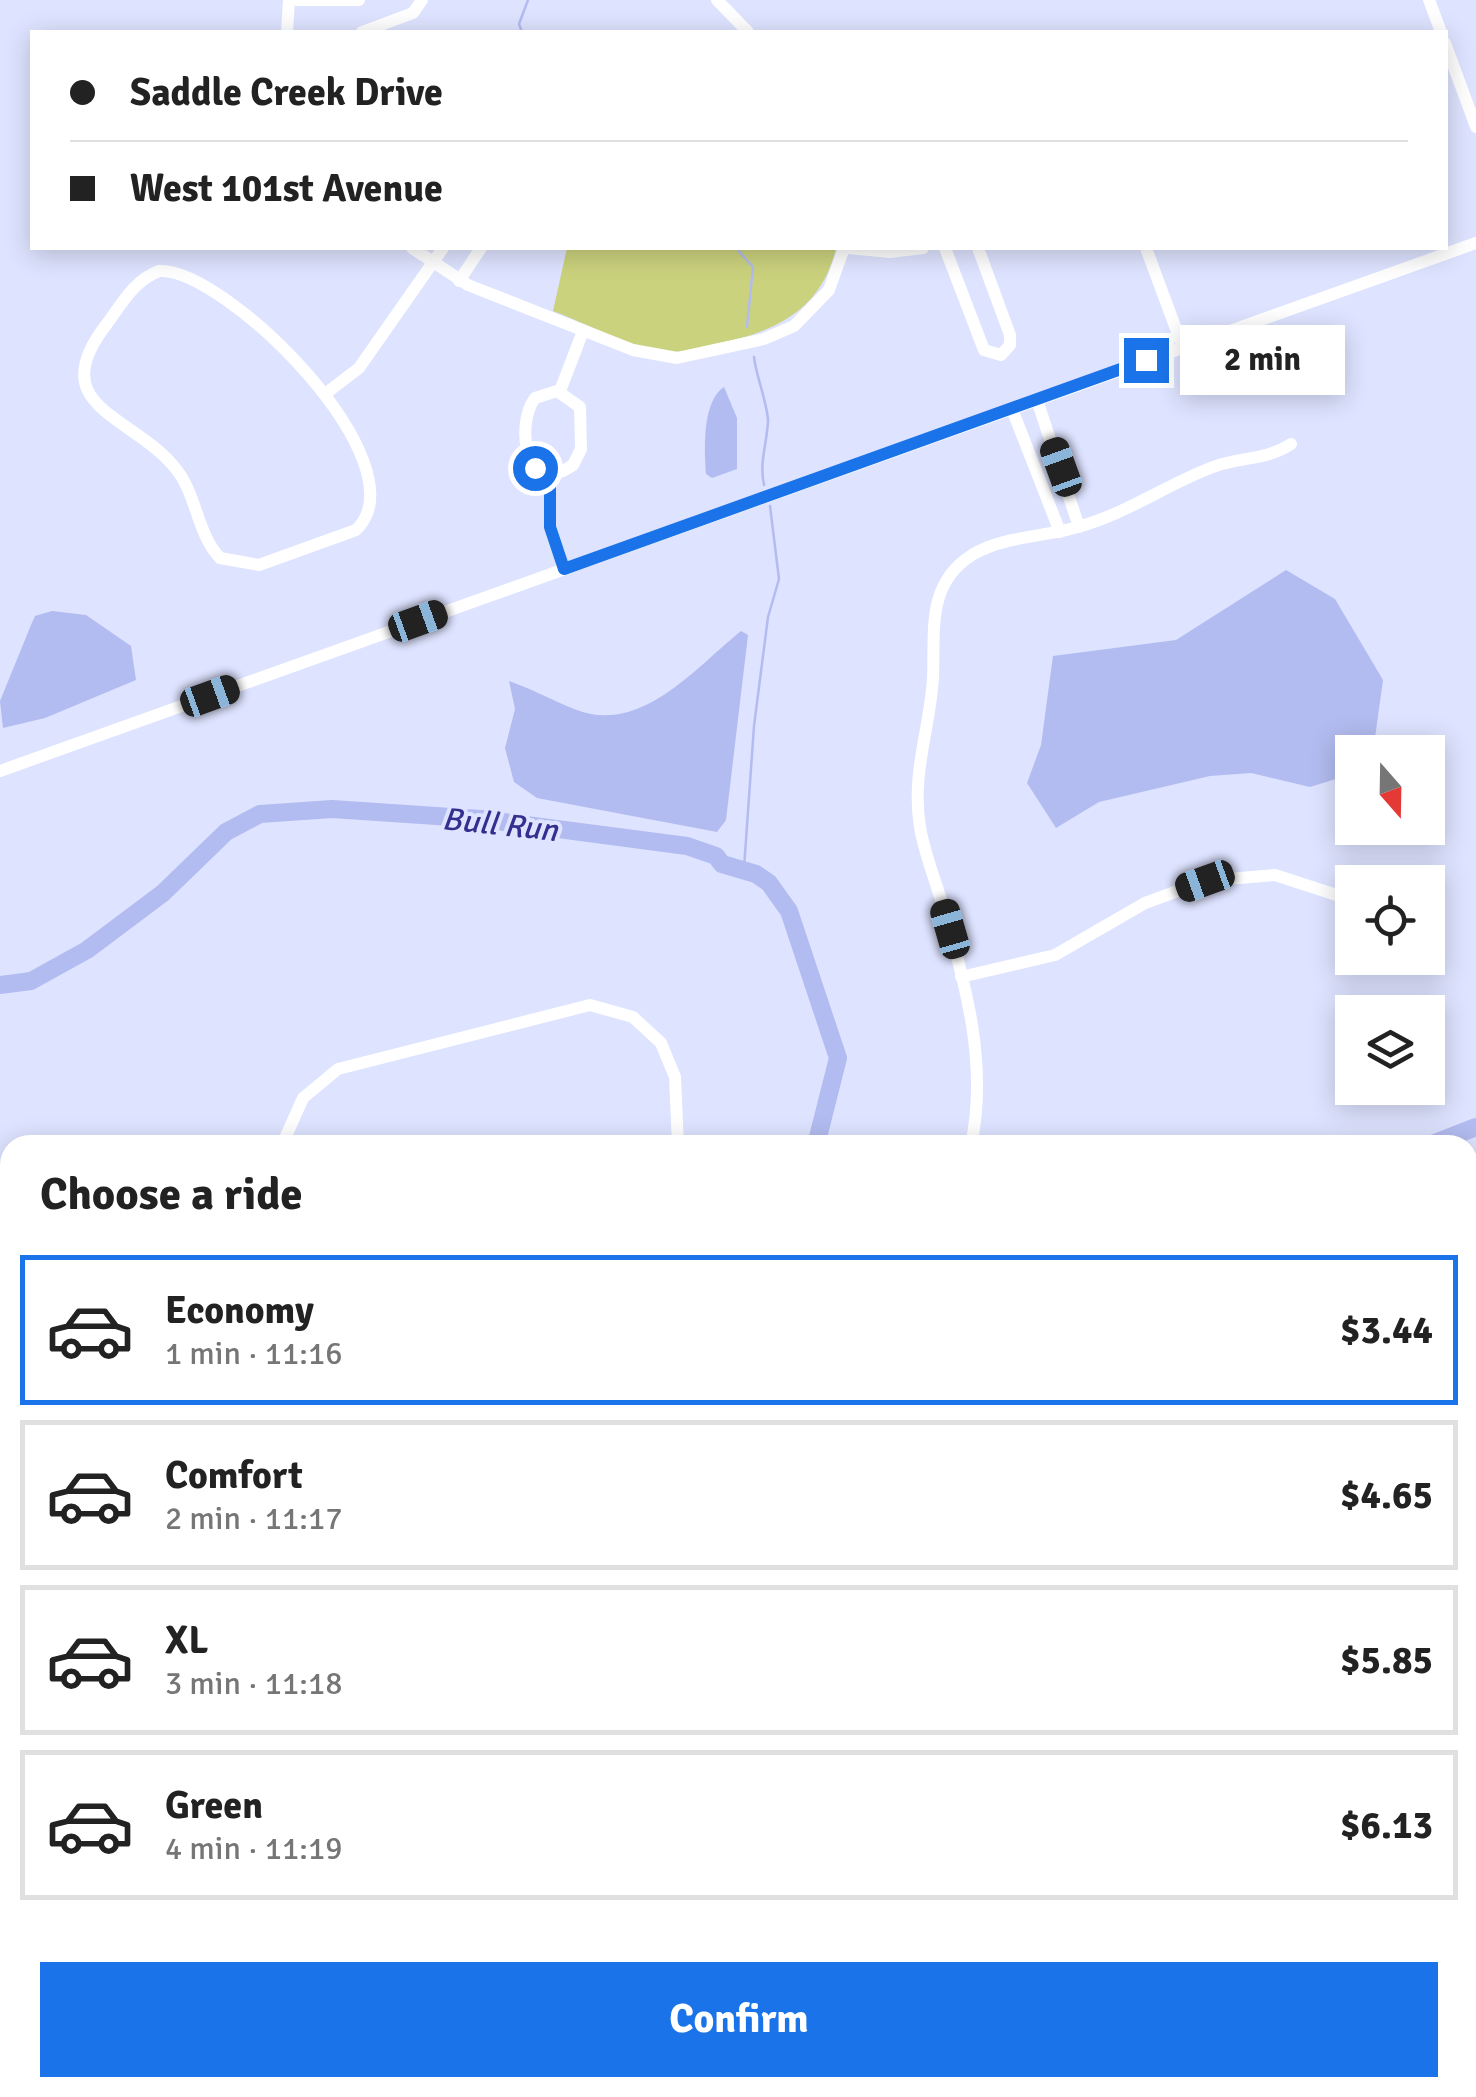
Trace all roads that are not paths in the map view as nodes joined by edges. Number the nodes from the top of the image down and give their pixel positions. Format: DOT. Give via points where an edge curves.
graph roads {
  1 [pos="293,0"];
  2 [pos="359,0"];
  3 [pos="422,0"];
  4 [pos="717,0"];
  5 [pos="1429,0"];
  6 [pos="286,30"];
  7 [pos="368,30"];
  8 [pos="746,30"];
  9 [pos="1440,30"];
  10 [pos="1448,51"];
  11 [pos="1476,127"];
  12 [pos="1476,244"];
  13 [pos="415,250"];
  14 [pos="442,250"];
  15 [pos="479,250"];
  16 [pos="845,250"];
  17 [pos="868,250"];
  18 [pos="906,250"];
  19 [pos="945,250"];
  20 [pos="979,250"];
  21 [pos="1147,250"];
  22 [pos="432,263"];
  23 [pos="459,280"];
  24 [pos="583,330"];
  25 [pos="1183,348"];
  26 [pos="560,392"];
  27 [pos="325,394"];
  28 [pos="1037,400"];
  29 [pos="1012,408"];
  30 [pos="1292,444"];
  31 [pos="550,473"];
  32 [pos="1079,527"];
  33 [pos="1060,532"];
  34 [pos="564,569"];
  35 [pos="0,771"];
  36 [pos="1335,894"];
  37 [pos="961,977"];
  38 [pos="286,1135"];
  39 [pos="678,1135"];
  40 [pos="972,1135"];
  1 -- 2 [label="street"];
  1 -- 6 [label="street"];
  3 -- 7 [label="street" via="413,14"];
  4 -- 8 [label="street"];
  5 -- 9 [label="street"];
  10 -- 11 [label="street"];
  12 -- 25 [label="street"];
  13 -- 22 [label="street"];
  14 -- 22 [label="street"];
  15 -- 23 [label="street"];
  16 -- 24 [label="street" via="819,304 794,326 764,339 665,358"];
  17 -- 18 [label="street"];
  19 -- 20 [label="street" via="984,350 1001,355 1010,335"];
  21 -- 25 [label="street"];
  22 -- 23 [label="street"];
  22 -- 27 [label="street" via="359,368"];
  23 -- 24 [label="street"];
  24 -- 26 [label="street"];
  25 -- 28 [label="street"];
  26 -- 31 [label="street" via="580,407 581,449 573,465"];
  26 -- 31 [label="street" via="535,398 526,416 526,455"];
  27 -- 27 [label="street" via="291,354 193,278 159,272 136,285 90,346 82,377 94,401 176,468 216,553 259,566 350,533 368,510 372,492 364,463"];
  28 -- 29 [label="street"];
  28 -- 32 [label="street"];
  29 -- 33 [label="street"];
  29 -- 34 [label="street"];
  30 -- 32 [label="street" via="1274,455 1211,468"];
  31 -- 34 [label="street" via="550,527"];
  32 -- 33 [label="street"];
  33 -- 37 [label="street" via="971,556 948,578 934,611 918,817"];
  34 -- 35 [label="street"];
  36 -- 37 [label="street" via="1275,875 1205,881 1145,903 1055,955"];
  37 -- 40 [label="street" via="978,1065"];
  38 -- 39 [label="street" via="303,1098 338,1069 590,1005 626,1013 661,1043 675,1077"];
}
